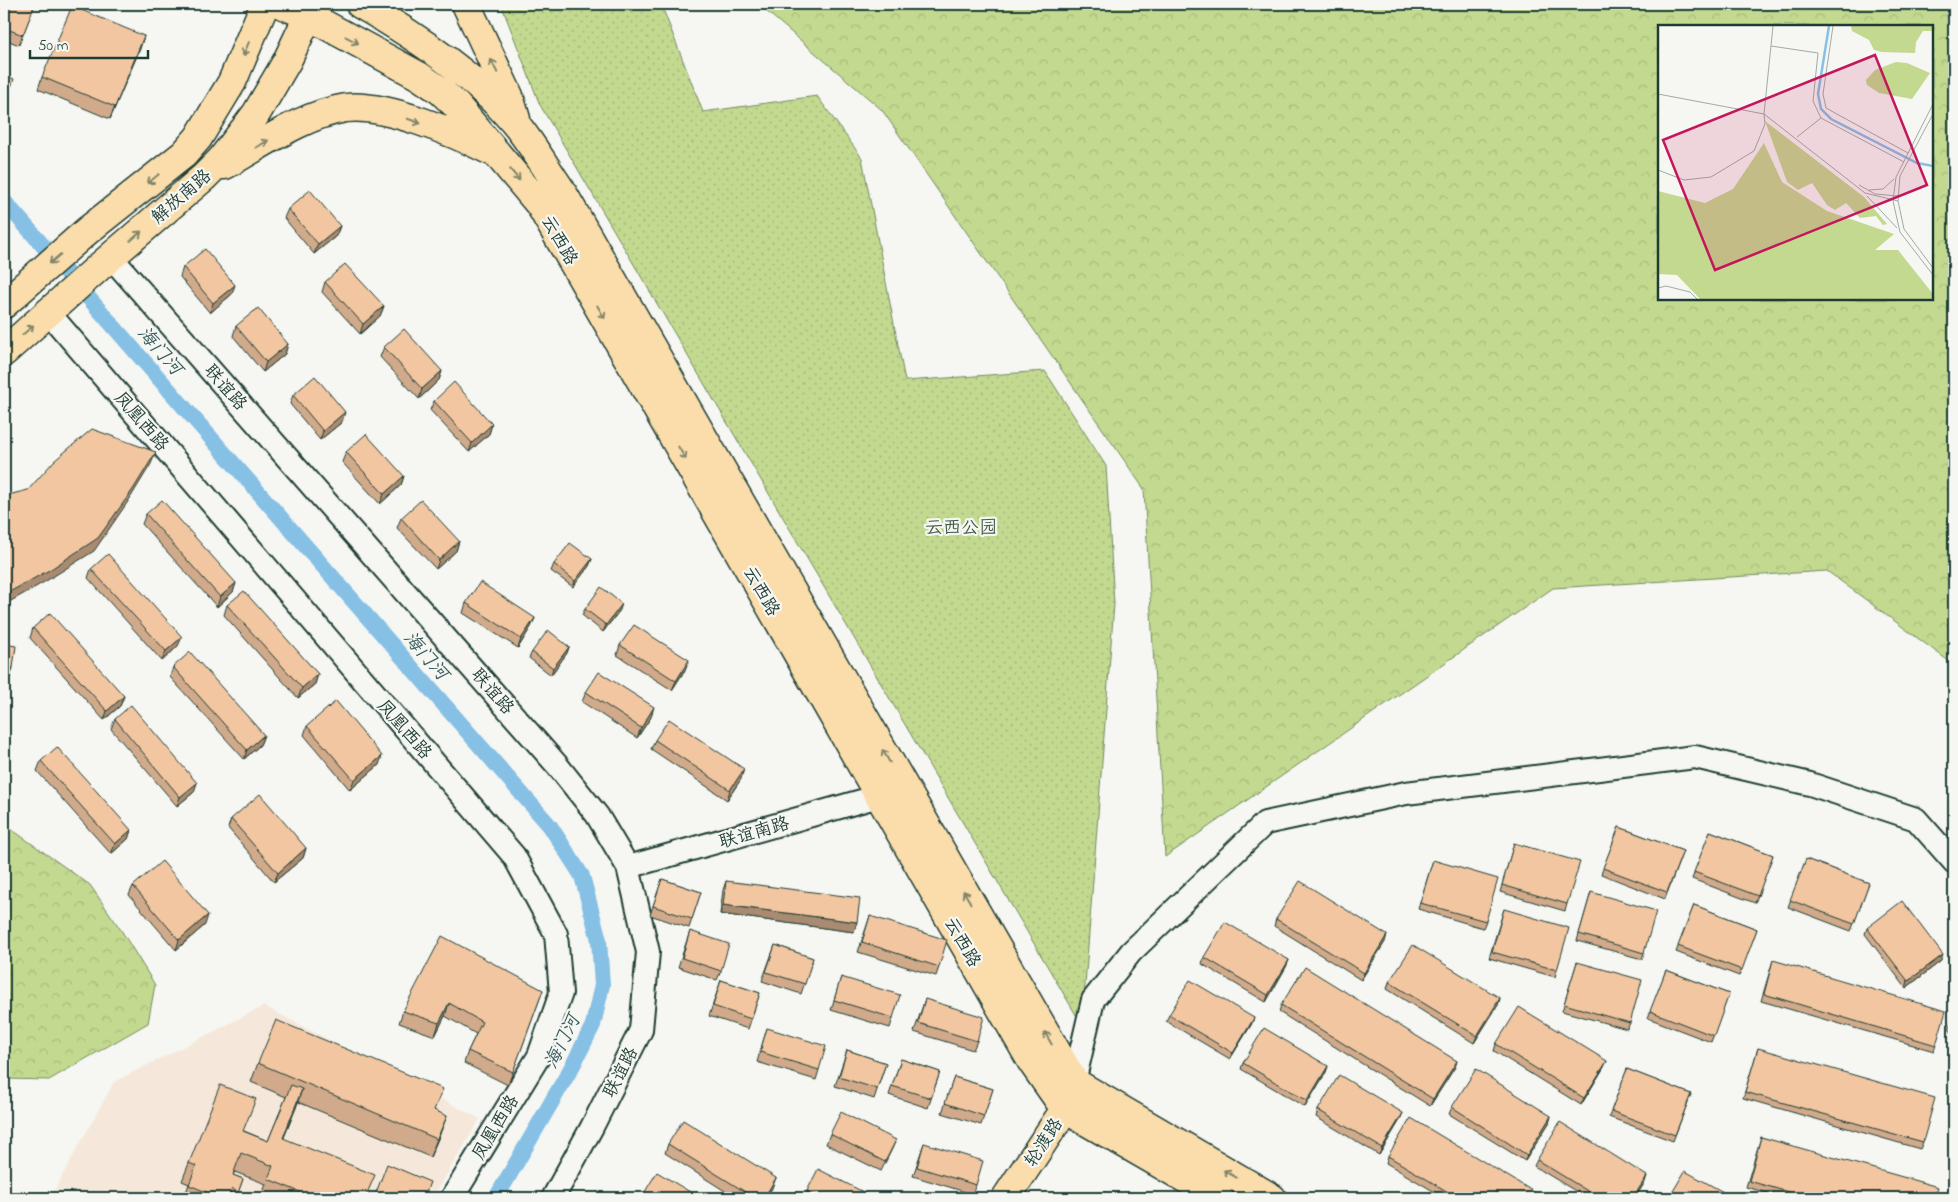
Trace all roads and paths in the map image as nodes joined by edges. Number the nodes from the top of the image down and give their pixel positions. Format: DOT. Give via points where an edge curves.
graph roads {
  1 [pos="265,4"];
  2 [pos="281,4"];
  3 [pos="360,4"];
  4 [pos="466,4"];
  5 [pos="312,10"];
  6 [pos="518,127"];
  7 [pos="497,154"];
  8 [pos="204,177"];
  9 [pos="105,262"];
  10 [pos="4,304"];
  11 [pos="51,310"];
  12 [pos="4,352"];
  13 [pos="880,796"];
  14 [pos="1954,862"];
  15 [pos="628,867"];
  16 [pos="1074,1082"];
  17 [pos="1065,1109"];
  18 [pos="452,1198"];
  19 [pos="553,1198"];
  20 [pos="1006,1198"];
  21 [pos="1219,1198"];
  22 [pos="1272,1198"];
  1 -- 10 [label="main road, 解放南路, one-way" via="232,82 198,138 184,154"];
  2 -- 5 [label="main road, 云西路"];
  3 -- 6 [label="main road, 云西路" via="453,64"];
  6 -- 4 [label="main road, 云西路, one-way" via="509,96"];
  5 -- 7 [label="main road, 云西路, one-way" via="441,91"];
  5 -- 8 [label="main road, 解放南路" via="256,114 237,141"];
  16 -- 6 [label="main road, 云西路, one-way" via="561,190"];
  8 -- 7 [label="main road, one-way" via="300,123 345,108 381,109 449,132"];
  7 -- 13 [label="main road, 云西路, one-way" via="540,205"];
  9 -- 8 [label="main road, 解放南路, one-way"];
  9 -- 11 [label="main road, 解放南路"];
  9 -- 15 [label="street, 联谊路" via="558,765 597,815"];
  12 -- 11 [label="main road, 解放南路, one-way"];
  11 -- 18 [label="street, 凤凰西路" via="514,856 556,934 561,993 538,1056"];
  13 -- 15 [label="street, 联谊南路"];
  13 -- 17 [label="main road, 云西路" via="1032,1062"];
  14 -- 16 [label="street" via="1916,820 1810,784 1695,757 1406,793 1265,824 1131,952 1094,1000"];
  15 -- 19 [label="street, 联谊路" via="648,952 641,1030"];
  16 -- 17 [label="main road, 轮渡路"];
  22 -- 16 [label="main road, 云西路, one-way"];
  17 -- 20 [label="main road, 轮渡路"];
  17 -- 21 [label="main road, 云西路"];
}
